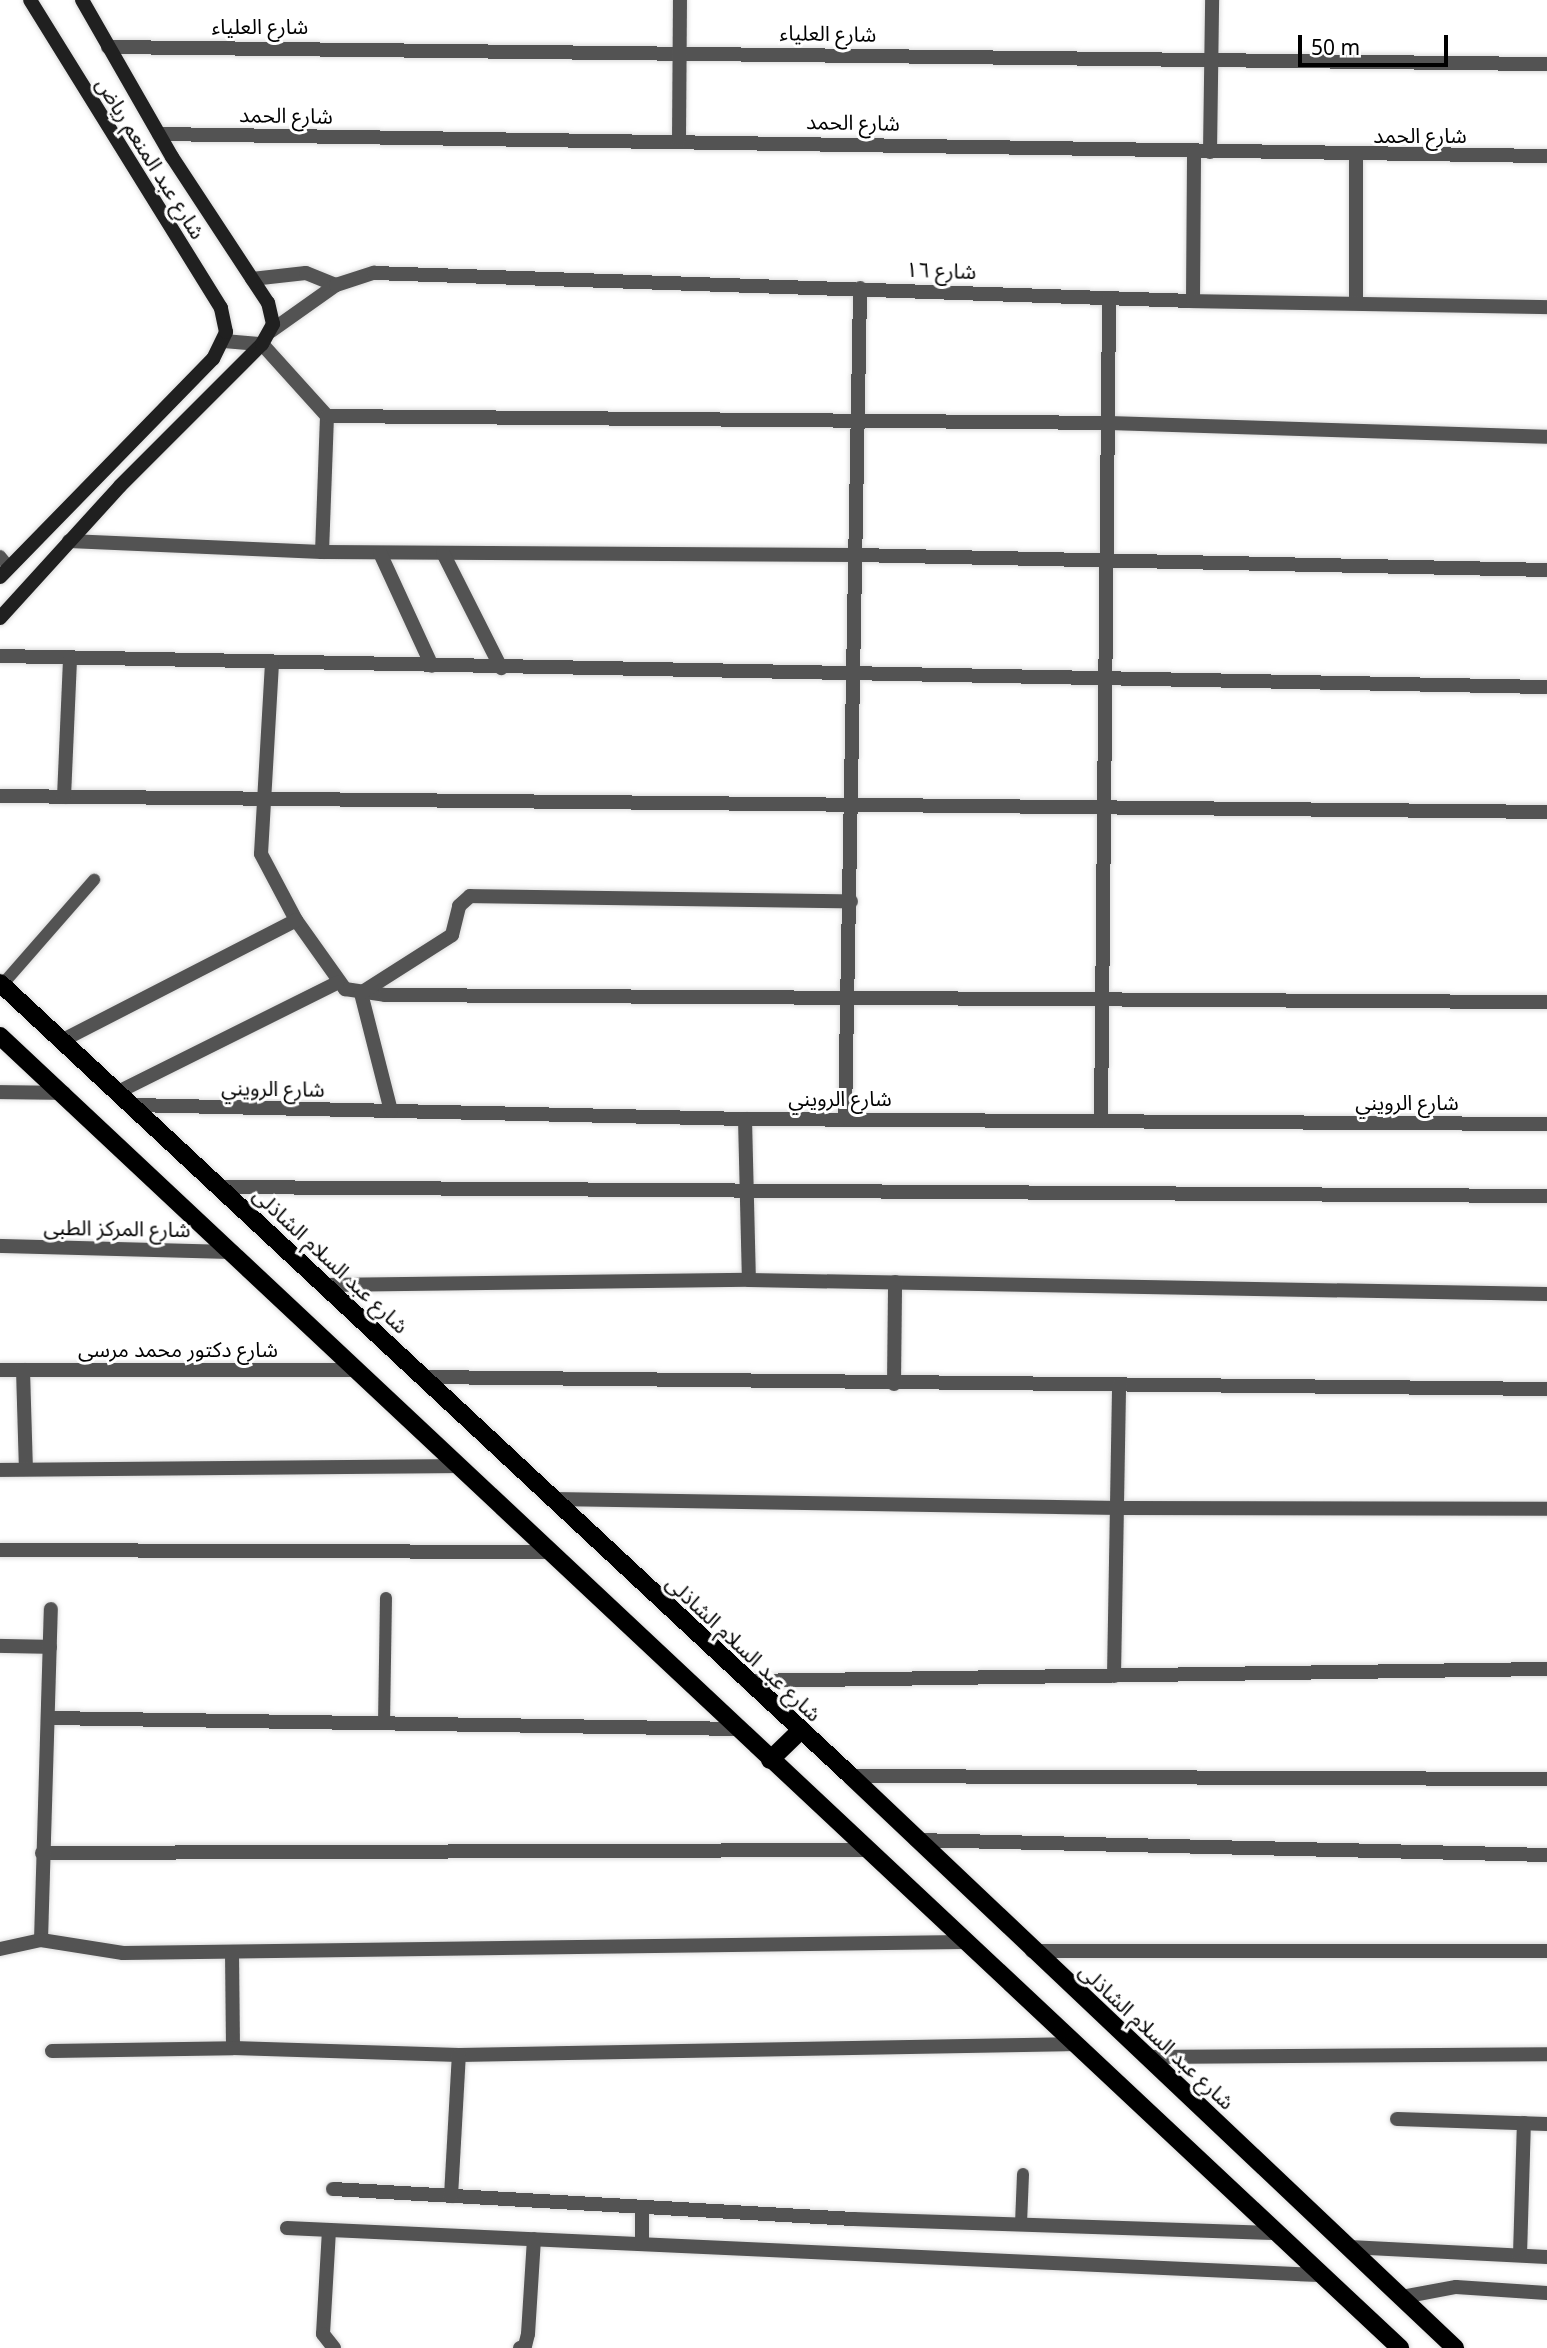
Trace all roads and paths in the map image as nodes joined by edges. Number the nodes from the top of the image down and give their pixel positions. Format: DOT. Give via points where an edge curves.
graph roads {
  1 [pos="30,0"];
  2 [pos="82,0"];
  3 [pos="680,0"];
  4 [pos="1212,0"];
  5 [pos="108,47"];
  6 [pos="679,51"];
  7 [pos="1211,62"];
  8 [pos="1547,64"];
  9 [pos="159,134"];
  10 [pos="679,140"];
  11 [pos="1194,152"];
  12 [pos="1210,152"];
  13 [pos="1356,156"];
  14 [pos="1547,156"];
  15 [pos="252,279"];
  16 [pos="336,285"];
  17 [pos="860,288"];
  18 [pos="1109,298"];
  19 [pos="1193,301"];
  20 [pos="1356,303"];
  21 [pos="1547,307"];
  22 [pos="271,331"];
  23 [pos="224,341"];
  24 [pos="262,344"];
  25 [pos="327,416"];
  26 [pos="858,421"];
  27 [pos="1108,423"];
  28 [pos="1547,437"];
  29 [pos="69,541"];
  30 [pos="322,552"];
  31 [pos="380,553"];
  32 [pos="443,553"];
  33 [pos="856,555"];
  34 [pos="1106,560"];
  35 [pos="3,566"];
  36 [pos="1547,570"];
  37 [pos="0,618"];
  38 [pos="0,656"];
  39 [pos="70,658"];
  40 [pos="272,663"];
  41 [pos="432,666"];
  42 [pos="501,668"];
  43 [pos="856,675"];
  44 [pos="1105,679"];
  45 [pos="1547,687"];
  46 [pos="0,796"];
  47 [pos="64,797"];
  48 [pos="262,800"];
  49 [pos="852,808"];
  50 [pos="1104,811"];
  51 [pos="1547,812"];
  52 [pos="94,880"];
  53 [pos="851,901"];
  54 [pos="296,920"];
  55 [pos="337,983"];
  56 [pos="1,984"];
  57 [pos="361,993"];
  58 [pos="850,994"];
  59 [pos="1102,997"];
  60 [pos="1547,1002"];
  61 [pos="0,1036"];
  62 [pos="63,1040"];
  63 [pos="118,1092"];
  64 [pos="0,1093"];
  65 [pos="65,1093"];
  66 [pos="132,1105"];
  67 [pos="391,1111"];
  68 [pos="845,1118"];
  69 [pos="746,1119"];
  70 [pos="1101,1121"];
  71 [pos="1547,1124"];
  72 [pos="219,1187"];
  73 [pos="747,1192"];
  74 [pos="1547,1196"];
  75 [pos="0,1247"];
  76 [pos="233,1252"];
  77 [pos="749,1280"];
  78 [pos="895,1282"];
  79 [pos="324,1285"];
  80 [pos="1547,1294"];
  81 [pos="0,1370"];
  82 [pos="23,1370"];
  83 [pos="356,1370"];
  84 [pos="422,1377"];
  85 [pos="894,1384"];
  86 [pos="1119,1385"];
  87 [pos="1547,1389"];
  88 [pos="457,1466"];
  89 [pos="26,1469"];
  90 [pos="0,1470"];
  91 [pos="553,1499"];
  92 [pos="1120,1508"];
  93 [pos="1547,1509"];
  94 [pos="0,1550"];
  95 [pos="546,1552"];
  96 [pos="386,1598"];
  97 [pos="51,1609"];
  98 [pos="0,1646"];
  99 [pos="50,1647"];
  100 [pos="1547,1669"];
  101 [pos="1114,1676"];
  102 [pos="746,1681"];
  103 [pos="48,1718"];
  104 [pos="384,1724"];
  105 [pos="737,1729"];
  106 [pos="800,1731"];
  107 [pos="769,1760"];
  108 [pos="851,1776"];
  109 [pos="1547,1779"];
  110 [pos="916,1840"];
  111 [pos="867,1850"];
  112 [pos="42,1853"];
  113 [pos="1547,1855"];
  114 [pos="41,1940"];
  115 [pos="963,1942"];
  116 [pos="0,1949"];
  117 [pos="1032,1951"];
  118 [pos="1547,1951"];
  119 [pos="232,1952"];
  120 [pos="1078,2044"];
  121 [pos="233,2048"];
  122 [pos="52,2051"];
  123 [pos="1547,2054"];
  124 [pos="459,2055"];
  125 [pos="1146,2057"];
  126 [pos="1397,2119"];
  127 [pos="1524,2123"];
  128 [pos="1547,2124"];
  129 [pos="1023,2174"];
  130 [pos="333,2189"];
  131 [pos="451,2196"];
  132 [pos="642,2207"];
  133 [pos="1021,2224"];
  134 [pos="287,2228"];
  135 [pos="329,2230"];
  136 [pos="1273,2232"];
  137 [pos="534,2239"];
  138 [pos="642,2244"];
  139 [pos="1349,2247"];
  140 [pos="1520,2255"];
  141 [pos="1547,2257"];
  142 [pos="1320,2275"];
  143 [pos="1547,2293"];
  144 [pos="1402,2297"];
  145 [pos="334,2348"];
  146 [pos="520,2348"];
  147 [pos="1400,2348"];
  148 [pos="1455,2348"];
  1 -- 23 [label="main road, شارع عبد المنعم رياض" via="220,308 226,323"];
  2 -- 5 [label="main road, شارع عبد المنعم رياض"];
  3 -- 6 [label="street"];
  4 -- 7 [label="street"];
  5 -- 6 [label="street, شارع العلياء"];
  5 -- 9 [label="main road, شارع عبد المنعم رياض"];
  6 -- 7 [label="street, شارع العلياء"];
  6 -- 10 [label="street"];
  7 -- 8 [label="street, شارع العلياء"];
  7 -- 12 [label="street"];
  9 -- 10 [label="street, شارع الحمد"];
  9 -- 15 [label="main road, شارع عبد المنعم رياض"];
  10 -- 11 [label="street, شارع الحمد"];
  11 -- 12 [label="street, شارع الحمد"];
  11 -- 19 [label="street"];
  12 -- 13 [label="street, شارع الحمد"];
  13 -- 14 [label="street, شارع الحمد"];
  13 -- 20 [label="street"];
  15 -- 16 [label="street" via="306,273"];
  15 -- 22 [label="main road, شارع عبد المنعم رياض" via="271,309"];
  16 -- 17 [label="street, شارع ١٦" via="374,273"];
  16 -- 22 [label="street, شارع ١٦"];
  17 -- 18 [label="street, شارع ١٦"];
  17 -- 26 [label="street"];
  18 -- 19 [label="street, شارع ١٦"];
  18 -- 27 [label="street"];
  19 -- 20 [label="street, شارع ١٦"];
  20 -- 21 [label="street, شارع ١٦"];
  22 -- 24 [label="main road"];
  23 -- 24 [label="street"];
  23 -- 35 [label="main road" via="213,359"];
  24 -- 25 [label="street"];
  24 -- 29 [label="main road"];
  25 -- 26 [label="street"];
  25 -- 30 [label="street"];
  26 -- 27 [label="street"];
  26 -- 33 [label="street"];
  27 -- 28 [label="street"];
  27 -- 34 [label="street"];
  29 -- 30 [label="street"];
  29 -- 37 [label="main road"];
  30 -- 31 [label="street"];
  31 -- 32 [label="street"];
  31 -- 41 [label="street"];
  32 -- 33 [label="street"];
  32 -- 42 [label="street"];
  33 -- 34 [label="street"];
  33 -- 43 [label="street"];
  34 -- 36 [label="street"];
  34 -- 44 [label="street"];
  38 -- 39 [label="street"];
  39 -- 40 [label="street"];
  39 -- 47 [label="street"];
  40 -- 41 [label="street"];
  40 -- 48 [label="street"];
  41 -- 42 [label="street"];
  42 -- 43 [label="street"];
  43 -- 44 [label="street"];
  43 -- 49 [label="street"];
  44 -- 45 [label="street"];
  44 -- 50 [label="street"];
  46 -- 47 [label="street"];
  47 -- 48 [label="street"];
  48 -- 49 [label="street"];
  48 -- 54 [label="street" via="261,854"];
  49 -- 50 [label="street"];
  49 -- 53 [label="street"];
  50 -- 51 [label="street"];
  50 -- 59 [label="street"];
  52 -- 56 [label="lane"];
  53 -- 57 [label="street" via="470,896 459,906 452,935"];
  53 -- 58 [label="street"];
  54 -- 55 [label="street"];
  54 -- 62 [label="street"];
  55 -- 57 [label="street"];
  55 -- 63 [label="street"];
  56 -- 62 [label="main road, شارع عبد السلام الشاذلى"];
  57 -- 58 [label="street"];
  57 -- 67 [label="street"];
  58 -- 59 [label="street"];
  58 -- 68 [label="street"];
  59 -- 60 [label="street"];
  59 -- 70 [label="street"];
  61 -- 65 [label="main road"];
  62 -- 63 [label="main road, شارع عبد السلام الشاذلى"];
  63 -- 66 [label="main road, شارع عبد السلام الشاذلى"];
  64 -- 65 [label="street"];
  65 -- 76 [label="main road"];
  66 -- 67 [label="street, شارع الرويني"];
  66 -- 72 [label="main road, شارع عبد السلام الشاذلى"];
  67 -- 69 [label="street, شارع الرويني"];
  68 -- 69 [label="street, شارع الرويني"];
  68 -- 70 [label="street, شارع الرويني"];
  69 -- 73 [label="street"];
  70 -- 71 [label="street, شارع الرويني"];
  72 -- 73 [label="street"];
  72 -- 79 [label="main road, شارع عبد السلام الشاذلى"];
  73 -- 74 [label="street"];
  73 -- 77 [label="street"];
  75 -- 76 [label="street, شارع المركز الطبى"];
  76 -- 83 [label="main road"];
  77 -- 78 [label="street"];
  77 -- 79 [label="street"];
  78 -- 80 [label="street"];
  78 -- 85 [label="street"];
  79 -- 84 [label="main road, شارع عبد السلام الشاذلى"];
  81 -- 82 [label="street, شارع دكتور محمد مرسى"];
  82 -- 83 [label="street, شارع دكتور محمد مرسى"];
  82 -- 89 [label="street"];
  83 -- 88 [label="main road"];
  84 -- 85 [label="street"];
  84 -- 91 [label="main road, شارع عبد السلام الشاذلى"];
  85 -- 86 [label="street"];
  86 -- 87 [label="street"];
  86 -- 92 [label="street"];
  88 -- 89 [label="street"];
  88 -- 95 [label="main road"];
  89 -- 90 [label="street"];
  91 -- 92 [label="street"];
  91 -- 102 [label="main road, شارع عبد السلام الشاذلى"];
  92 -- 93 [label="street"];
  92 -- 101 [label="street"];
  94 -- 95 [label="street"];
  95 -- 105 [label="main road"];
  96 -- 104 [label="lane"];
  97 -- 99 [label="street"];
  98 -- 99 [label="street"];
  99 -- 103 [label="street"];
  100 -- 101 [label="street"];
  101 -- 102 [label="street"];
  102 -- 106 [label="main road, شارع عبد السلام الشاذلى"];
  103 -- 104 [label="street"];
  103 -- 112 [label="street"];
  104 -- 105 [label="street"];
  105 -- 107 [label="main road"];
  106 -- 107 [label="main road"];
  106 -- 108 [label="main road, شارع عبد السلام الشاذلى"];
  107 -- 111 [label="main road"];
  108 -- 109 [label="street"];
  108 -- 110 [label="main road, شارع عبد السلام الشاذلى"];
  110 -- 113 [label="street"];
  110 -- 117 [label="main road, شارع عبد السلام الشاذلى"];
  111 -- 112 [label="street"];
  111 -- 115 [label="main road"];
  112 -- 114 [label="street"];
  114 -- 116 [label="street"];
  114 -- 119 [label="street" via="123,1952"];
  115 -- 119 [label="street"];
  115 -- 120 [label="main road"];
  117 -- 118 [label="street"];
  117 -- 125 [label="main road, شارع عبد السلام الشاذلى"];
  119 -- 121 [label="street"];
  120 -- 124 [label="street"];
  120 -- 136 [label="main road"];
  121 -- 122 [label="street"];
  121 -- 124 [label="street"];
  123 -- 125 [label="street"];
  124 -- 131 [label="street"];
  125 -- 139 [label="main road, شارع عبد السلام الشاذلى"];
  126 -- 127 [label="street"];
  127 -- 128 [label="street"];
  127 -- 140 [label="street"];
  129 -- 133 [label="lane"];
  130 -- 131 [label="street"];
  131 -- 132 [label="street"];
  132 -- 133 [label="street"];
  132 -- 138 [label="street"];
  133 -- 136 [label="street"];
  134 -- 135 [label="street"];
  135 -- 137 [label="street"];
  135 -- 145 [label="street" via="323,2334"];
  136 -- 142 [label="main road"];
  137 -- 138 [label="street"];
  137 -- 146 [label="street" via="528,2334"];
  138 -- 142 [label="street"];
  139 -- 140 [label="street"];
  139 -- 144 [label="main road, شارع عبد السلام الشاذلى"];
  140 -- 141 [label="street"];
  142 -- 147 [label="main road"];
  143 -- 144 [label="street" via="1456,2287"];
  144 -- 148 [label="main road, شارع عبد السلام الشاذلى"];
}
